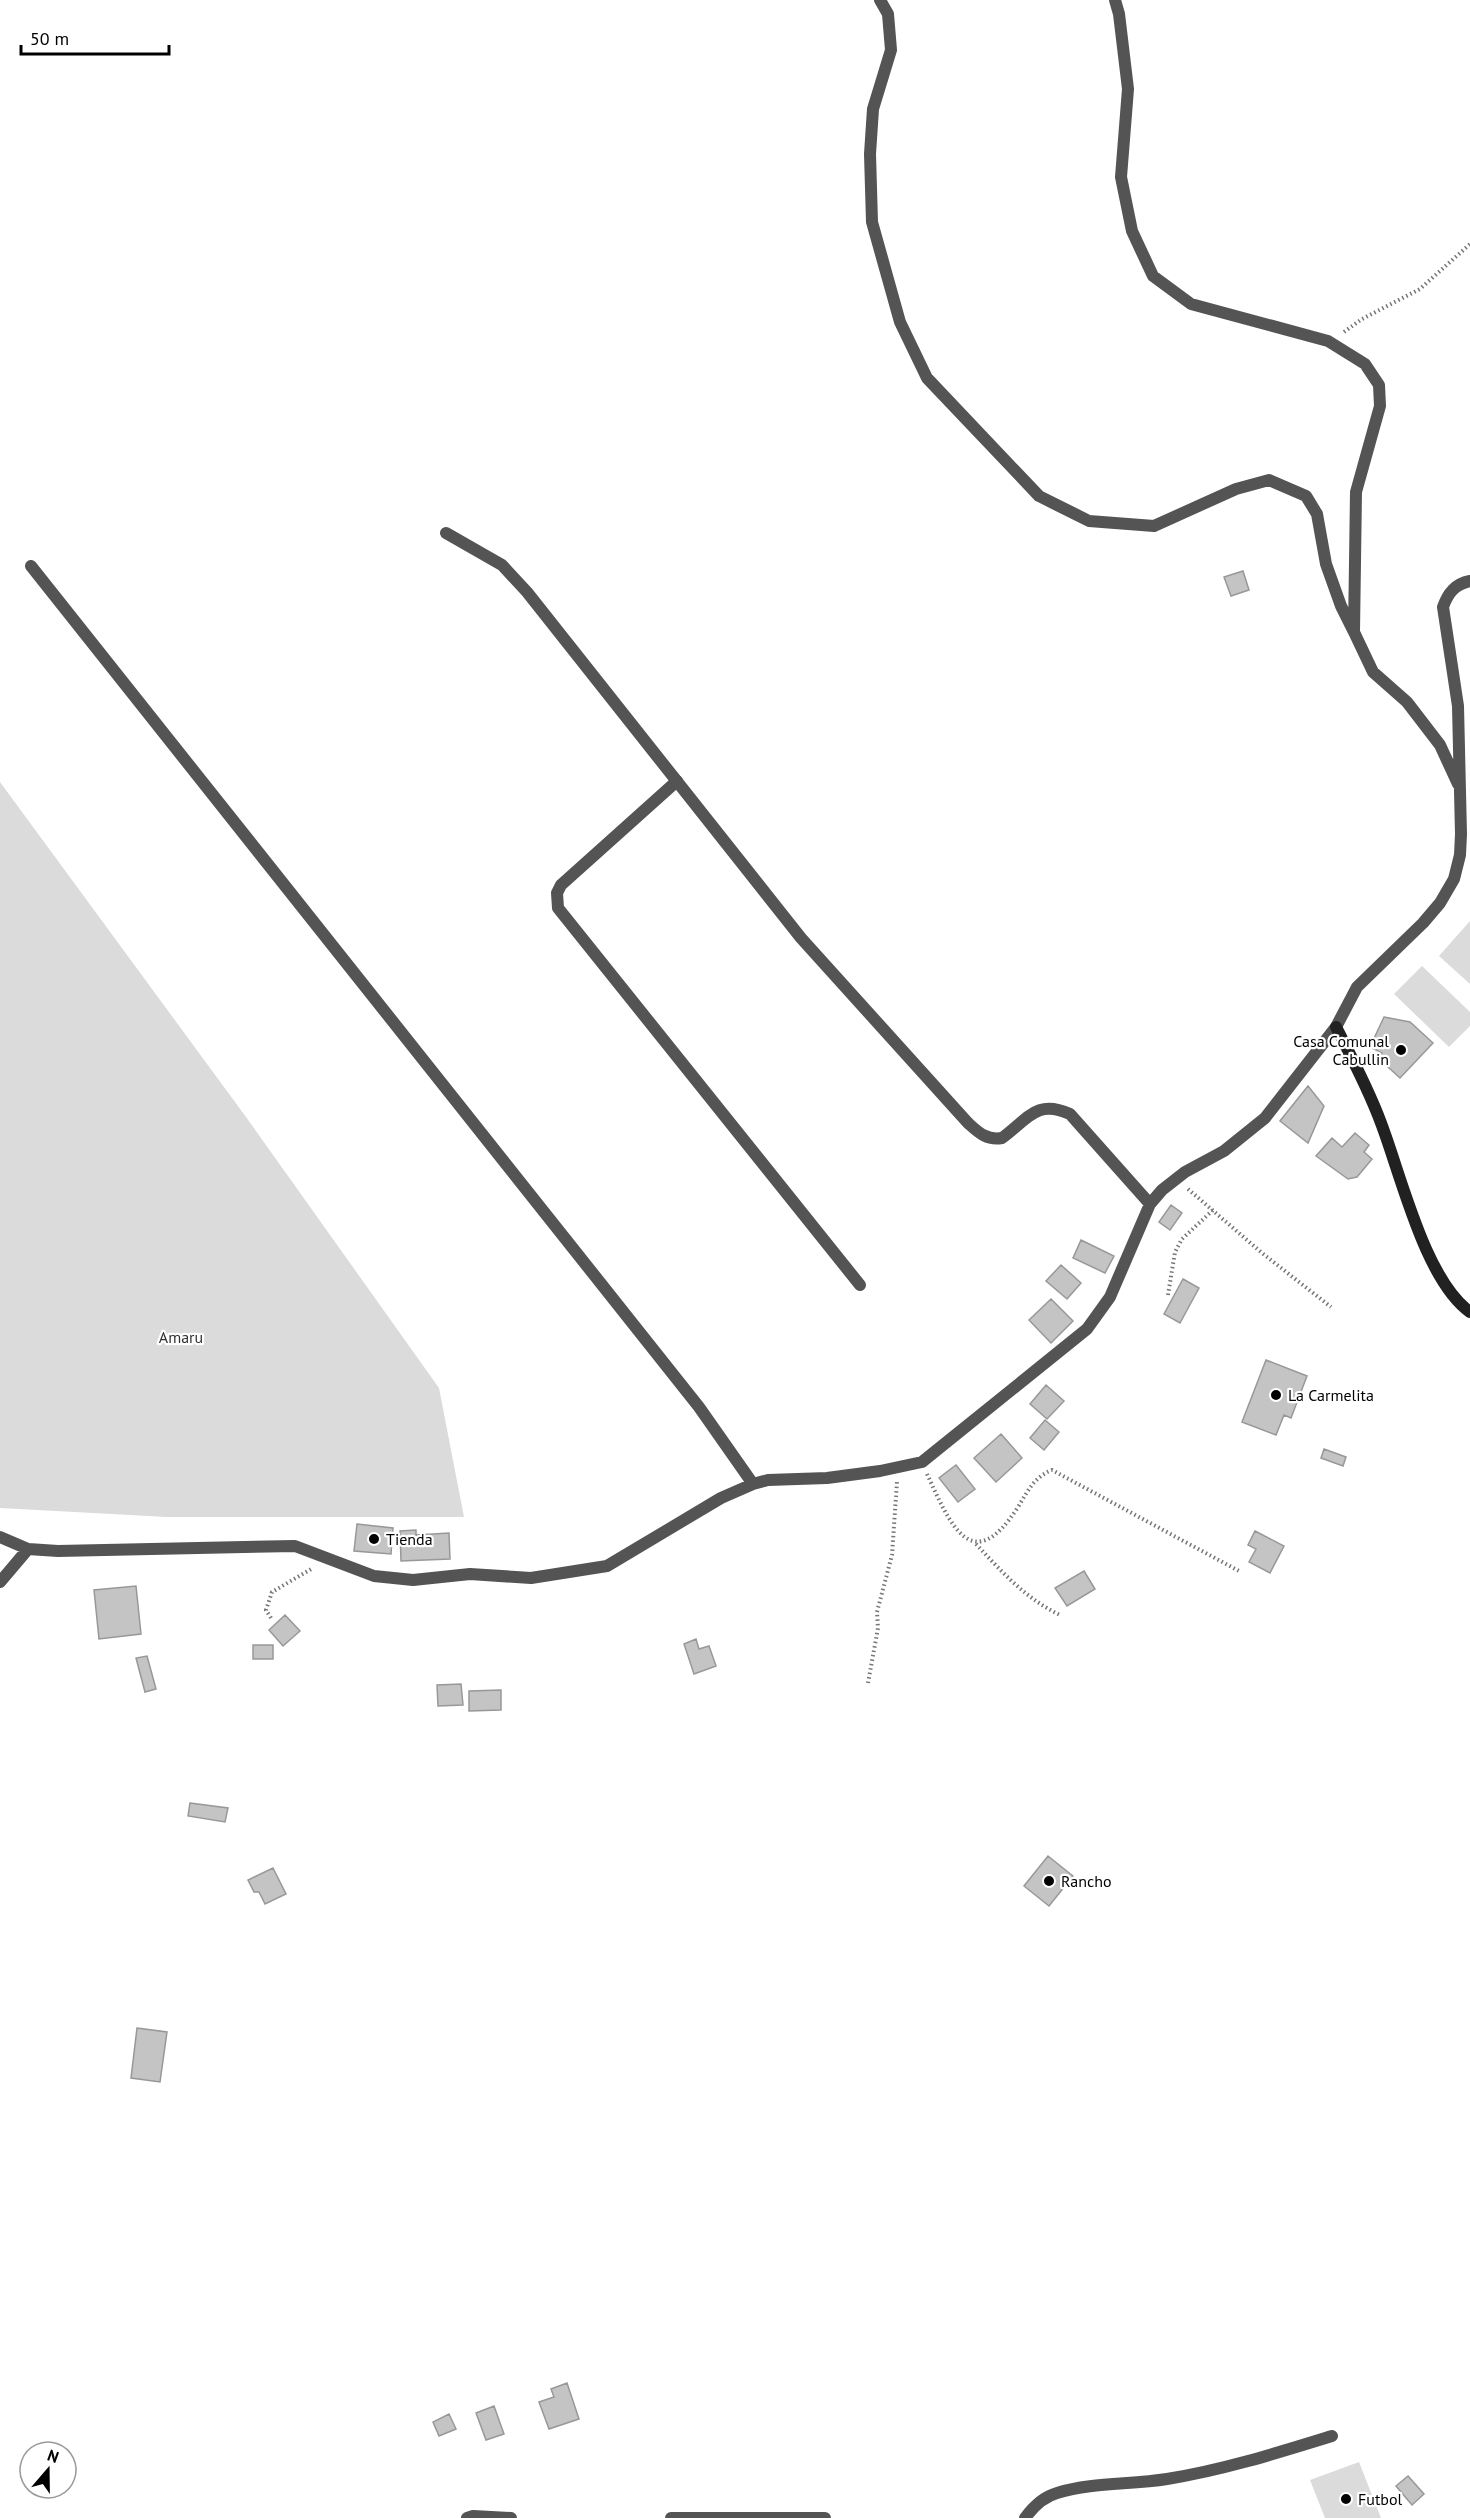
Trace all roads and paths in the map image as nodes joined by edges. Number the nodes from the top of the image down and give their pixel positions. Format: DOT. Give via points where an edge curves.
graph roads {
  1 [pos="880,0"];
  2 [pos="1115,0"];
  3 [pos="1470,244"];
  4 [pos="1328,341"];
  5 [pos="446,533"];
  6 [pos="32,566"];
  7 [pos="1470,581"];
  8 [pos="1354,632"];
  9 [pos="677,782"];
  10 [pos="1459,788"];
  11 [pos="1336,1027"];
  12 [pos="1176,1179"];
  13 [pos="1150,1204"];
  14 [pos="1213,1210"];
  15 [pos="860,1286"];
  16 [pos="1168,1295"];
  17 [pos="1331,1307"];
  18 [pos="1470,1312"];
  19 [pos="922,1462"];
  20 [pos="898,1469"];
  21 [pos="753,1484"];
  22 [pos="0,1537"];
  23 [pos="976,1544"];
  24 [pos="28,1549"];
  25 [pos="329,1559"];
  26 [pos="1239,1571"];
  27 [pos="0,1581"];
  28 [pos="1060,1615"];
  29 [pos="271,1618"];
  30 [pos="868,1683"];
  31 [pos="1332,2436"];
  32 [pos="467,2518"];
  33 [pos="511,2518"];
  34 [pos="671,2518"];
  35 [pos="825,2518"];
  36 [pos="1025,2518"];
  1 -- 8 [label="street" via="888,14 891,50 873,109 872,222 900,322 927,378 1039,496 1089,521 1154,526 1236,489 1269,480 1306,496 1317,514 1326,564"];
  2 -- 4 [label="street" via="1128,89 1121,177 1132,231 1153,276 1191,304"];
  3 -- 4 [label="path" via="1420,289 1362,318"];
  4 -- 8 [label="street" via="1365,364 1379,385 1380,406 1356,492"];
  5 -- 9 [label="street" via="502,565"];
  6 -- 21 [label="street" via="699,1407"];
  7 -- 10 [label="street" via="1454,588 1443,607 1458,706"];
  8 -- 10 [label="street" via="1373,672 1407,702 1440,745"];
  9 -- 13 [label="street" via="801,938 968,1123 982,1135 995,1139 1049,1106 1070,1114"];
  9 -- 15 [label="street" via="561,885 558,908"];
  10 -- 11 [label="street" via="1461,844 1454,879 1424,923 1357,987"];
  11 -- 12 [label="street" via="1264,1118 1224,1151"];
  11 -- 18 [label="street" via="1382,1123 1426,1248 1457,1303"];
  12 -- 13 [label="street"];
  12 -- 14 [label="path"];
  13 -- 19 [label="street" via="1110,1297 1087,1329"];
  14 -- 16 [label="path" via="1182,1239 1175,1252"];
  14 -- 17 [label="path"];
  19 -- 20 [label="street"];
  19 -- 23 [label="path" via="952,1524"];
  20 -- 21 [label="street"];
  20 -- 30 [label="path" via="892,1556 877,1612 878,1628"];
  21 -- 25 [label="street" via="721,1498 607,1566 531,1578 470,1574 413,1580 374,1576"];
  22 -- 24 [label="street"];
  23 -- 26 [label="path" via="988,1540 1008,1521 1030,1485 1052,1470"];
  23 -- 28 [label="path" via="1005,1576 1043,1607"];
  24 -- 25 [label="street" via="137,1551 295,1546"];
  24 -- 27 [label="street"];
  25 -- 29 [label="path" via="272,1592 266,1610"];
  31 -- 36 [label="street" via="1232,2467 1054,2493 1035,2505"];
  32 -- 33 [label="street"];
  34 -- 35 [label="street"];
}
